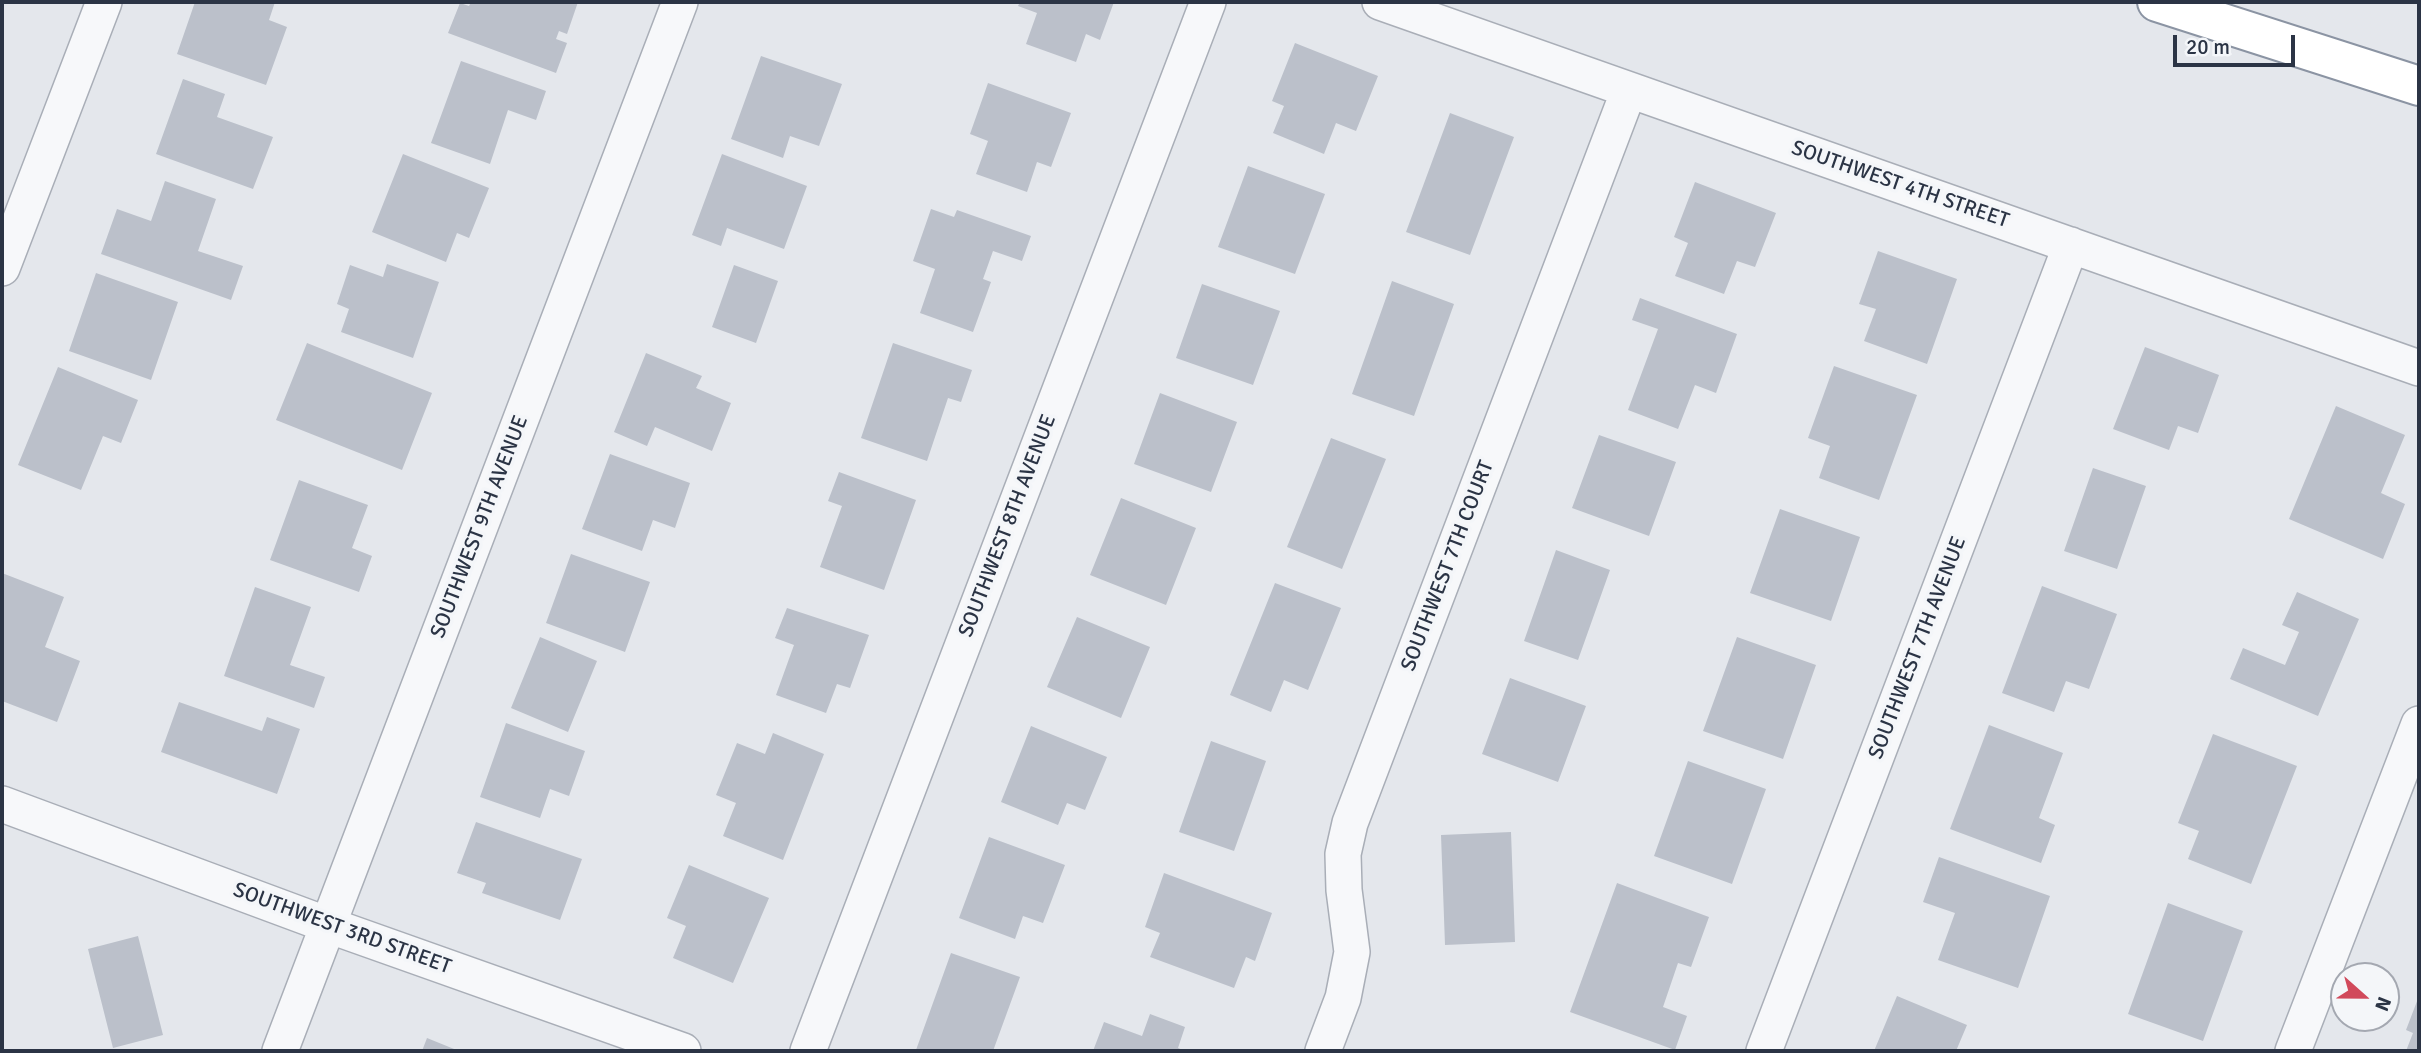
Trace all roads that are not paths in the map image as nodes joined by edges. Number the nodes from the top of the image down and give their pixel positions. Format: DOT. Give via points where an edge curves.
graph roads {
  1 [pos="104,2"];
  2 [pos="680,2"];
  3 [pos="1208,2"];
  4 [pos="1380,2"];
  5 [pos="2157,2"];
  6 [pos="2419,86"];
  7 [pos="1629,90"];
  8 [pos="2071,245"];
  9 [pos="2,268"];
  10 [pos="2419,368"];
  11 [pos="2419,723"];
  12 [pos="2,803"];
  13 [pos="328,925"];
  14 [pos="280,1051"];
  15 [pos="683,1051"];
  16 [pos="808,1051"];
  17 [pos="1323,1051"];
  18 [pos="1764,1051"];
  19 [pos="2293,1051"];
  1 -- 9 [label="street"];
  2 -- 13 [label="street, SOUTHWEST 9TH AVENUE"];
  3 -- 16 [label="street, SOUTHWEST 8TH AVENUE"];
  4 -- 7 [label="street, SOUTHWEST 4TH STREET"];
  5 -- 6 [label="highway"];
  7 -- 8 [label="street, SOUTHWEST 4TH STREET"];
  7 -- 17 [label="street, SOUTHWEST 7TH COURT" via="1350,823 1343,854 1352,952 1343,998"];
  8 -- 10 [label="street, SOUTHWEST 4TH STREET"];
  8 -- 18 [label="street, SOUTHWEST 7TH AVENUE"];
  11 -- 19 [label="street"];
  12 -- 13 [label="street, SOUTHWEST 3RD STREET"];
  13 -- 14 [label="street, SOUTHWEST 9TH AVENUE"];
  13 -- 15 [label="street, SOUTHWEST 3RD STREET"];
}
